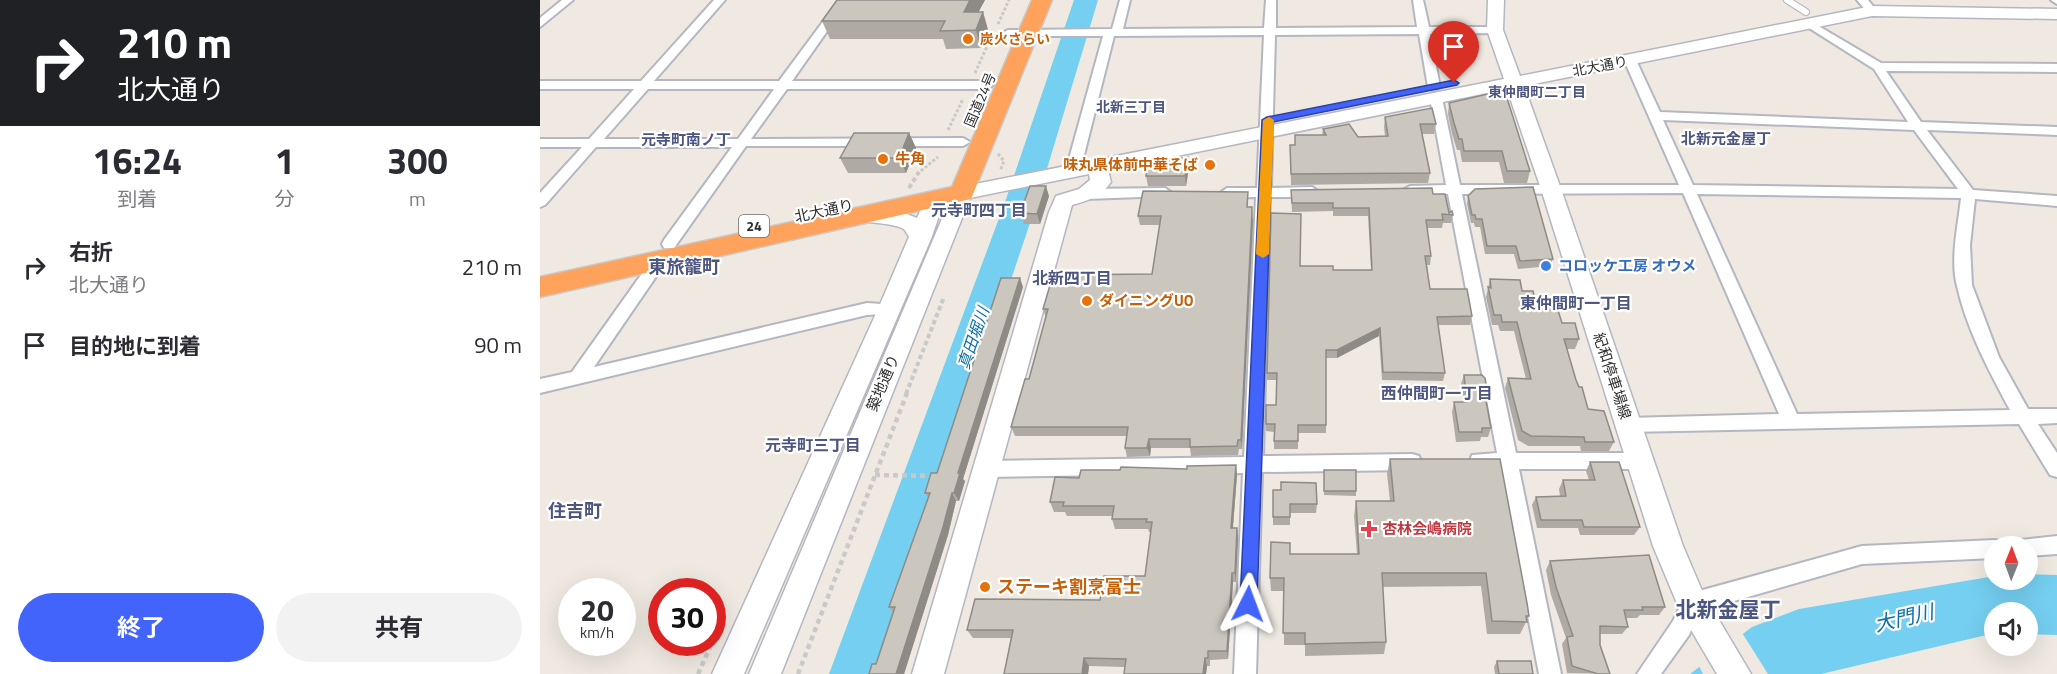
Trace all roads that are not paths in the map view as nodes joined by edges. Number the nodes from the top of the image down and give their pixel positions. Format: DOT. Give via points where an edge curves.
graph roads {
  1 [pos="568,0"];
  2 [pos="720,0"];
  3 [pos="844,0"];
  4 [pos="1023,0"];
  5 [pos="1042,0"];
  6 [pos="1125,0"];
  7 [pos="1271,0"];
  8 [pos="1418,0"];
  9 [pos="1496,0"];
  10 [pos="1787,0"];
  11 [pos="2057,2"];
  12 [pos="1866,5"];
  13 [pos="2057,14"];
  14 [pos="1808,18"];
  15 [pos="540,24"];
  16 [pos="1495,30"];
  17 [pos="1113,32"];
  18 [pos="1422,32"];
  19 [pos="1018,33"];
  20 [pos="1270,33"];
  21 [pos="1630,60"];
  22 [pos="1878,67"];
  23 [pos="2057,68"];
  24 [pos="1512,77"];
  25 [pos="647,84"];
  26 [pos="782,84"];
  27 [pos="540,85"];
  28 [pos="987,85"];
  29 [pos="1435,93"];
  30 [pos="1656,116"];
  31 [pos="1916,124"];
  32 [pos="1267,127"];
  33 [pos="2057,131"];
  34 [pos="963,142"];
  35 [pos="540,143"];
  36 [pos="594,143"];
  37 [pos="740,143"];
  38 [pos="1086,163"];
  39 [pos="952,189"];
  40 [pos="1452,189"];
  41 [pos="1551,189"];
  42 [pos="1688,189"];
  43 [pos="1394,190"];
  44 [pos="1323,192"];
  45 [pos="1182,193"];
  46 [pos="1217,193"];
  47 [pos="1265,193"];
  48 [pos="1086,194"];
  49 [pos="1969,195"];
  50 [pos="2057,201"];
  51 [pos="540,202"];
  52 [pos="861,214"];
  53 [pos="920,239"];
  54 [pos="663,253"];
  55 [pos="540,271"];
  56 [pos="540,287"];
  57 [pos="890,309"];
  58 [pos="577,378"];
  59 [pos="540,386"];
  60 [pos="2023,416"];
  61 [pos="2057,416"];
  62 [pos="1791,421"];
  63 [pos="1627,425"];
  64 [pos="1462,461"];
  65 [pos="1508,461"];
  66 [pos="1640,461"];
  67 [pos="1427,462"];
  68 [pos="1254,464"];
  69 [pos="987,469"];
  70 [pos="2057,469"];
  71 [pos="2057,545"];
  72 [pos="2038,546"];
  73 [pos="1984,549"];
  74 [pos="1700,616"];
  75 [pos="728,674"];
  76 [pos="765,674"];
  77 [pos="928,674"];
  78 [pos="1245,674"];
  79 [pos="1550,674"];
  80 [pos="1648,674"];
  81 [pos="1735,674"];
  1 -- 15 [label="street"];
  2 -- 25 [label="street"];
  3 -- 26 [label="street"];
  4 -- 19 [label="highway, 国道24号"];
  5 -- 19 [label="highway, 国道24号"];
  6 -- 17 [label="street"];
  7 -- 20 [label="street"];
  8 -- 18 [label="street"];
  9 -- 16 [label="street, 紀和停車場線"];
  10 -- 14 [label="lane"];
  11 -- 12 [label="street, 北大通り"];
  12 -- 13 [label="street, 北大通り"];
  12 -- 14 [label="street, 北大通り"];
  14 -- 21 [label="street, 北大通り"];
  14 -- 22 [label="street"];
  14 -- 24 [label="street, 北大通り"];
  16 -- 18 [label="street"];
  16 -- 24 [label="street, 紀和停車場線"];
  17 -- 19 [label="street"];
  17 -- 20 [label="street"];
  17 -- 38 [label="street"];
  18 -- 20 [label="street"];
  18 -- 29 [label="street"];
  19 -- 28 [label="highway, 国道24号"];
  19 -- 39 [label="highway, 国道24号"];
  20 -- 32 [label="street"];
  21 -- 24 [label="street, 北大通り"];
  21 -- 30 [label="street"];
  22 -- 23 [label="street"];
  22 -- 31 [label="street"];
  24 -- 29 [label="street, 北大通り"];
  24 -- 41 [label="street, 紀和停車場線"];
  25 -- 26 [label="street"];
  25 -- 27 [label="street"];
  25 -- 36 [label="street"];
  26 -- 28 [label="street"];
  26 -- 37 [label="street"];
  28 -- 34 [label="highway, 国道24号"];
  29 -- 32 [label="street, 北大通り"];
  29 -- 40 [label="street"];
  30 -- 31 [label="street"];
  30 -- 42 [label="street"];
  31 -- 33 [label="street"];
  31 -- 49 [label="street"];
  32 -- 38 [label="street, 北大通り"];
  32 -- 47 [label="street"];
  34 -- 37 [label="street"];
  34 -- 39 [label="highway, 国道24号"];
  35 -- 36 [label="street"];
  36 -- 37 [label="street"];
  36 -- 51 [label="street"];
  37 -- 54 [label="street"];
  38 -- 39 [label="street, 北大通り"];
  38 -- 48 [label="street" via="1101,182"];
  39 -- 52 [label="highway, 北大通り / 24"];
  39 -- 53 [label="street, 築地通り"];
  39 -- 54 [label="highway, 北大通り / 24"];
  39 -- 76 [label="street, 築地通り"];
  40 -- 41 [label="street"];
  40 -- 43 [label="street"];
  40 -- 65 [label="street"];
  41 -- 42 [label="street"];
  41 -- 63 [label="street, 紀和停車場線"];
  42 -- 49 [label="street"];
  42 -- 62 [label="street"];
  44 -- 47 [label="street"];
  45 -- 48 [label="street"];
  46 -- 47 [label="street"];
  47 -- 68 [label="street"];
  48 -- 69 [label="street" via="1063,201"];
  49 -- 50 [label="street"];
  49 -- 60 [label="street" via="1963,245 1964,285 1991,358"];
  52 -- 53 [label="street" via="896,216 913,224"];
  52 -- 54 [label="highway, 北大通り / 24"];
  53 -- 57 [label="street, 築地通り"];
  54 -- 55 [label="highway, 北大通り / 24"];
  54 -- 56 [label="highway, 北大通り / 24"];
  54 -- 58 [label="street"];
  57 -- 58 [label="street" via="867,309"];
  57 -- 75 [label="street, 築地通り"];
  58 -- 59 [label="street"];
  60 -- 61 [label="street"];
  60 -- 62 [label="street"];
  60 -- 70 [label="street"];
  62 -- 63 [label="street"];
  63 -- 66 [label="street, 紀和停車場線"];
  64 -- 65 [label="street"];
  65 -- 66 [label="street"];
  65 -- 79 [label="street"];
  66 -- 74 [label="street, 紀和停車場線" via="1668,546"];
  67 -- 68 [label="street"];
  68 -- 69 [label="street"];
  68 -- 78 [label="street"];
  69 -- 77 [label="street"];
  71 -- 72 [label="street"];
  73 -- 74 [label="street" via="1862,555"];
  74 -- 80 [label="street" via="1681,628"];
  74 -- 81 [label="street, 紀和停車場線"];
}
